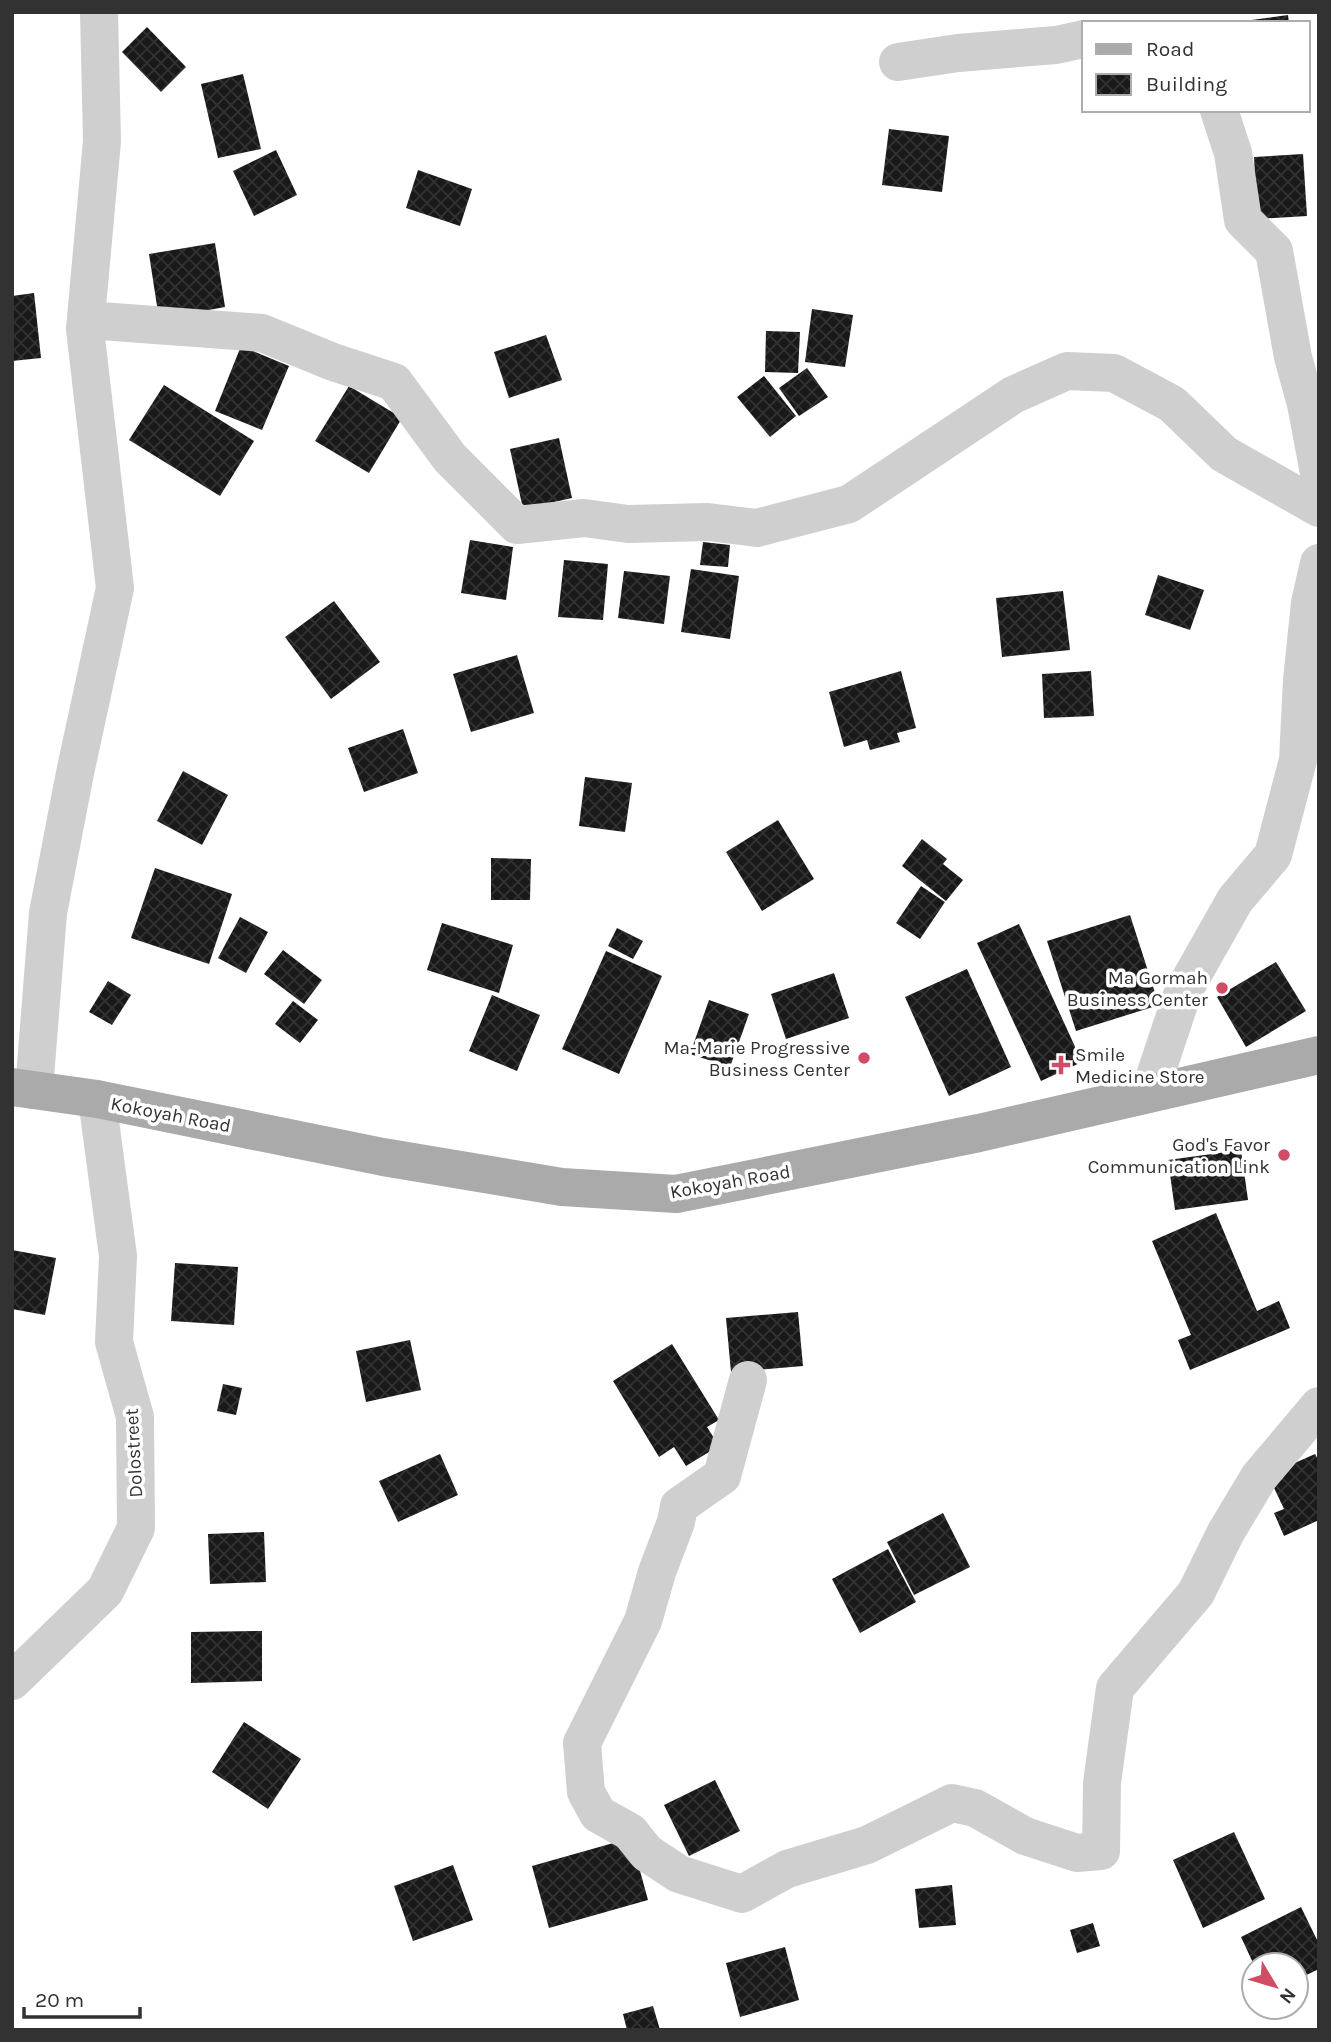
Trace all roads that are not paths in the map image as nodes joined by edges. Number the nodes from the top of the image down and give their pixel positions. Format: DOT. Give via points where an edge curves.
graph roads {
  1 [pos="99,12"];
  2 [pos="1082,39"];
  3 [pos="898,62"];
  4 [pos="1220,112"];
  5 [pos="87,320"];
  6 [pos="1319,472"];
  7 [pos="1319,508"];
  8 [pos="1319,564"];
  9 [pos="1319,1055"];
  10 [pos="23,1089"];
  11 [pos="1149,1094"];
  12 [pos="97,1099"];
  13 [pos="748,1380"];
  14 [pos="1319,1406"];
  15 [pos="12,1681"];
  1 -- 5 [label="street" via="102,141"];
  2 -- 3 [label="street"];
  4 -- 6 [label="street" via="1234,153 1243,220 1274,250"];
  5 -- 7 [label="street" via="262,333 394,382 450,458 517,525 584,518 757,528 849,504 1013,395 1067,371 1114,373 1172,404 1224,454"];
  5 -- 10 [label="street" via="115,588 48,913"];
  8 -- 11 [label="street" via="1310,603 1298,760 1273,855 1235,900 1182,992"];
  9 -- 11 [label="main road, Kokoyah Road"];
  10 -- 12 [label="main road, Kokoyah Road"];
  11 -- 12 [label="main road, Kokoyah Road" via="676,1194 548,1185"];
  12 -- 15 [label="street, Dolostreet" via="118,1256 114,1342 135,1417 136,1528 105,1591"];
  13 -- 14 [label="street" via="722,1476 679,1506 643,1621 582,1743 586,1792 598,1814 630,1832 646,1853 679,1874 742,1894 787,1869 867,1844 952,1803 975,1808 1025,1836 1077,1853 1101,1852 1102,1783 1115,1688 1196,1593 1259,1477"];
}
